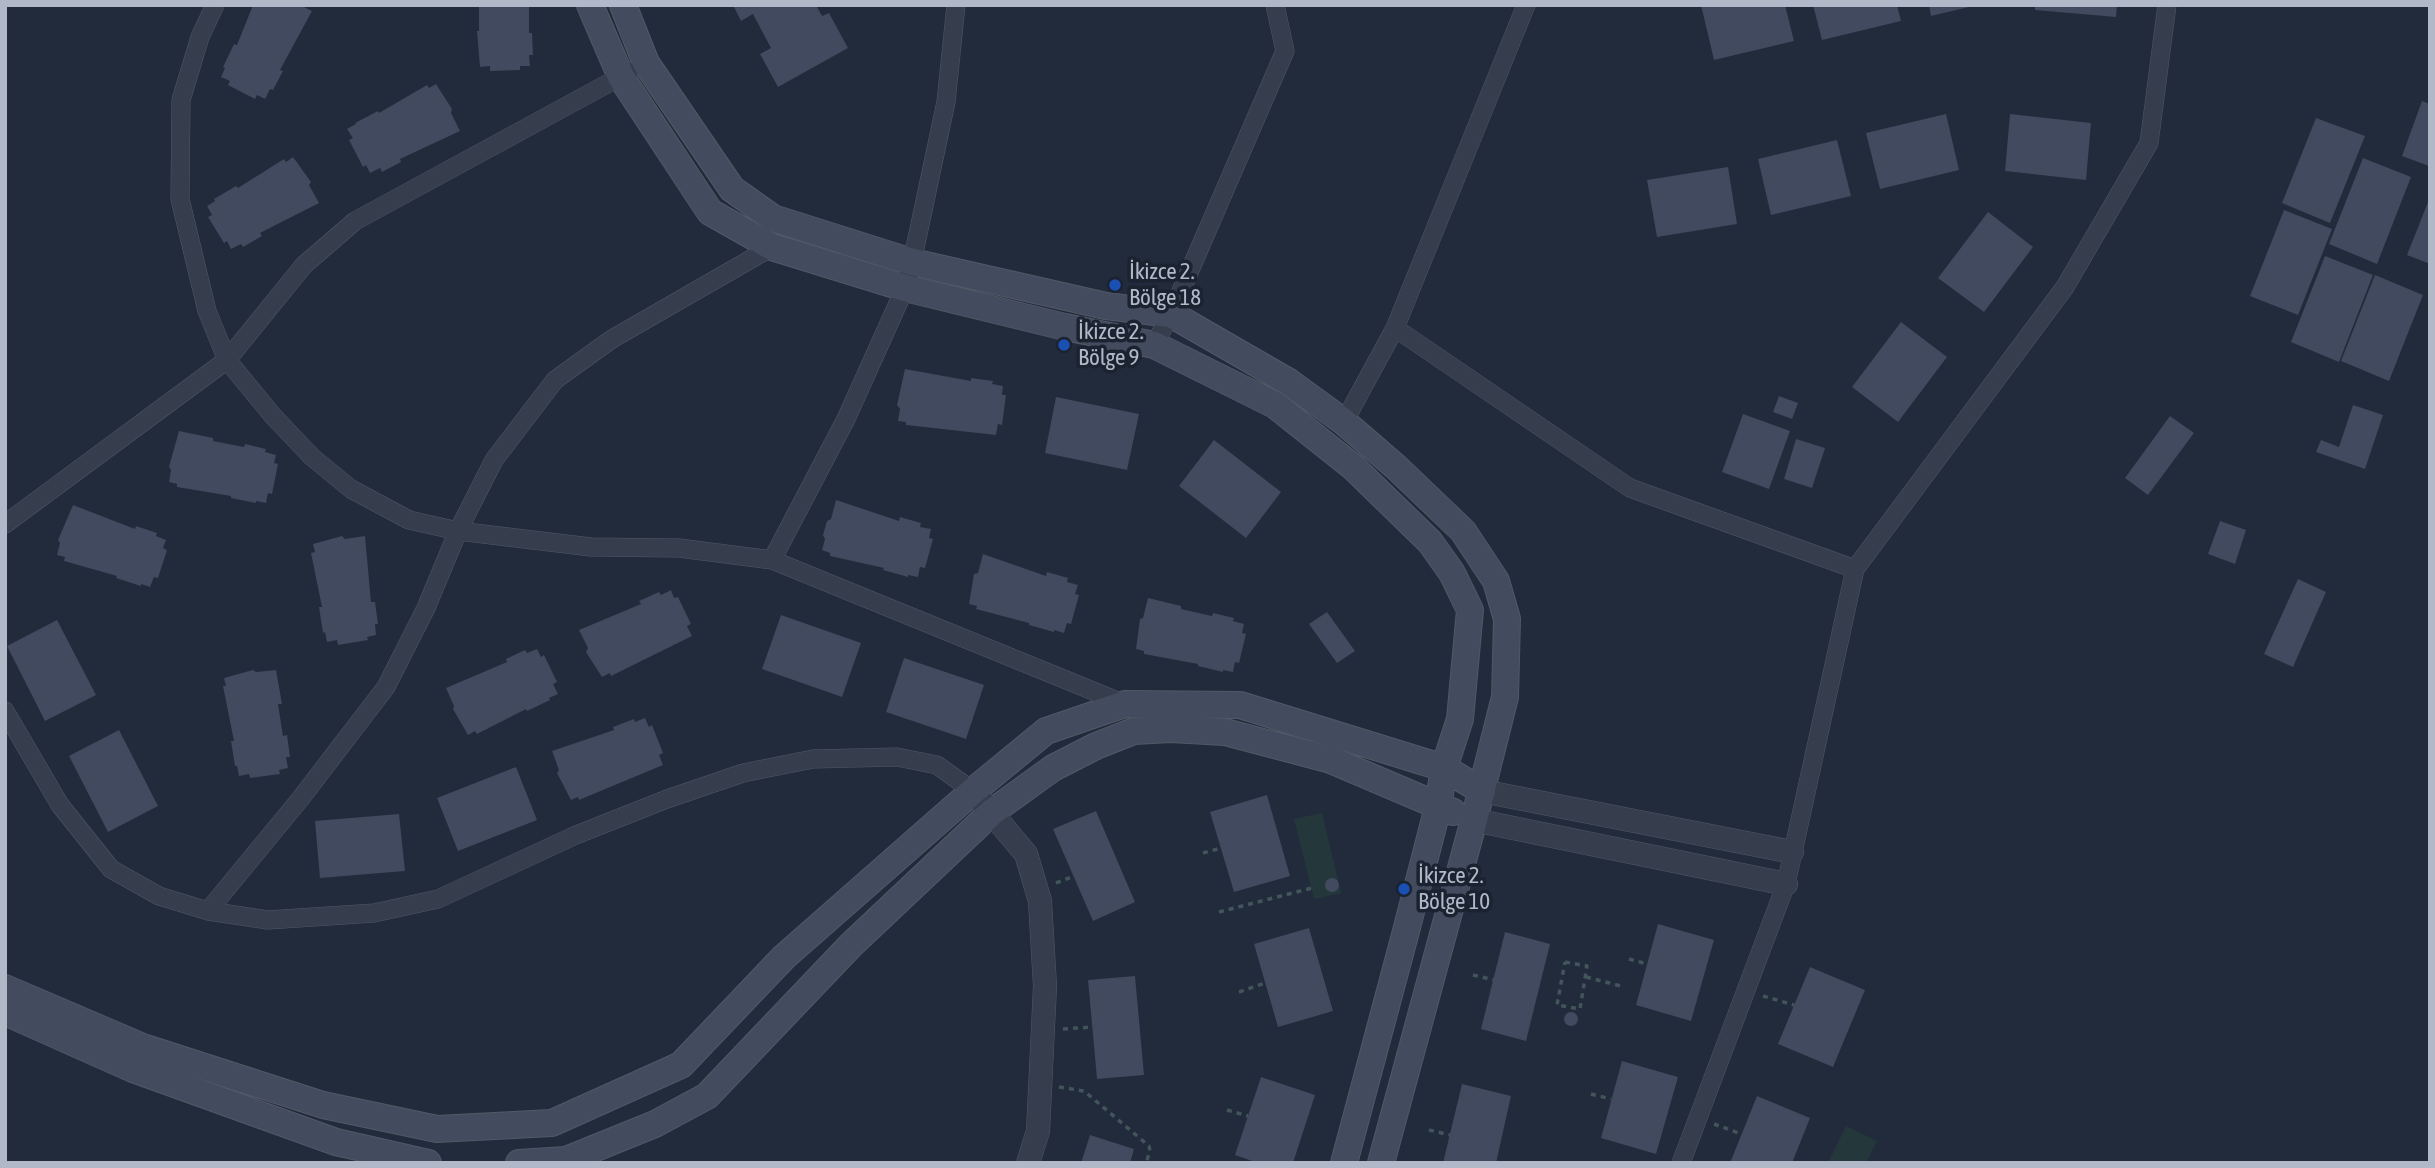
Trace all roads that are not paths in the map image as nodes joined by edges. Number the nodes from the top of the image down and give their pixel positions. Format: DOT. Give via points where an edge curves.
graph roads {
  1 [pos="215,5"];
  2 [pos="590,5"];
  3 [pos="623,5"];
  4 [pos="956,5"];
  5 [pos="1275,5"];
  6 [pos="2167,5"];
  7 [pos="1520,8"];
  8 [pos="646,63"];
  9 [pos="621,77"];
  10 [pos="772,247"];
  11 [pos="912,262"];
  12 [pos="905,288"];
  13 [pos="1171,314"];
  14 [pos="1395,328"];
  15 [pos="1154,345"];
  16 [pos="227,360"];
  17 [pos="1344,422"];
  18 [pos="5,524"];
  19 [pos="458,531"];
  20 [pos="772,560"];
  21 [pos="1855,569"];
  22 [pos="1125,704"];
  23 [pos="5,711"];
  24 [pos="1444,768"];
  25 [pos="973,791"];
  26 [pos="1482,791"];
  27 [pos="1438,807"];
  28 [pos="992,812"];
  29 [pos="1474,820"];
  30 [pos="1792,852"];
  31 [pos="1786,884"];
  32 [pos="208,911"];
  33 [pos="5,988"];
  34 [pos="5,1012"];
  35 [pos="138,1058"];
  36 [pos="428,1163"];
  37 [pos="519,1163"];
  38 [pos="1028,1163"];
  39 [pos="1344,1163"];
  40 [pos="1381,1163"];
  41 [pos="1681,1163"];
  1 -- 16 [label="street" via="181,100 180,199 207,311"];
  2 -- 9 [label="main road"];
  3 -- 8 [label="main road"];
  4 -- 11 [label="street" via="946,102"];
  5 -- 13 [label="street" via="1285,51"];
  6 -- 21 [label="street" via="2150,143 2066,287"];
  7 -- 14 [label="street"];
  8 -- 9 [label="street"];
  8 -- 11 [label="main road" via="732,189 773,218"];
  9 -- 10 [label="main road" via="710,212"];
  9 -- 16 [label="street" via="355,221 304,265"];
  10 -- 12 [label="main road"];
  10 -- 19 [label="street" via="612,339 555,380 494,460"];
  11 -- 12 [label="street"];
  11 -- 13 [label="main road" via="1107,306"];
  12 -- 15 [label="main road"];
  12 -- 20 [label="street" via="846,419"];
  13 -- 15 [label="street"];
  13 -- 17 [label="main road" via="1289,382"];
  14 -- 17 [label="street"];
  14 -- 21 [label="street" via="1630,488"];
  15 -- 24 [label="main road" via="1275,405 1353,467 1430,542 1452,573 1470,610 1460,719"];
  16 -- 18 [label="street"];
  16 -- 19 [label="street" via="304,449 351,489 410,520"];
  17 -- 26 [label="main road" via="1463,531 1496,581 1507,619 1505,697"];
  19 -- 20 [label="street" via="591,547 679,548"];
  19 -- 32 [label="street" via="386,687"];
  20 -- 22 [label="street"];
  21 -- 30 [label="street"];
  22 -- 24 [label="main road" via="1240,705"];
  22 -- 25 [label="main road" via="1046,731"];
  23 -- 32 [label="street" via="60,805 111,869 159,896"];
  24 -- 26 [label="main road"];
  24 -- 27 [label="main road"];
  25 -- 28 [label="street"];
  25 -- 32 [label="street" via="937,765 897,757 813,759 743,773 667,799 438,899 374,913 268,920"];
  25 -- 35 [label="main road" via="784,957 681,1065 552,1123 437,1129"];
  26 -- 29 [label="main road"];
  26 -- 30 [label="street"];
  27 -- 28 [label="main road" via="1331,760 1225,732 1171,729 1135,731 1096,746 1053,768"];
  27 -- 29 [label="main road"];
  27 -- 39 [label="main road"];
  28 -- 37 [label="main road" via="851,945 707,1096 655,1125 566,1160"];
  28 -- 38 [label="street" via="1026,854 1040,901 1045,986 1038,1130"];
  29 -- 31 [label="street"];
  29 -- 40 [label="main road"];
  30 -- 31 [label="street"];
  31 -- 41 [label="street"];
  33 -- 35 [label="main road"];
  34 -- 35 [label="main road"];
  35 -- 36 [label="main road" via="336,1142"];
}
